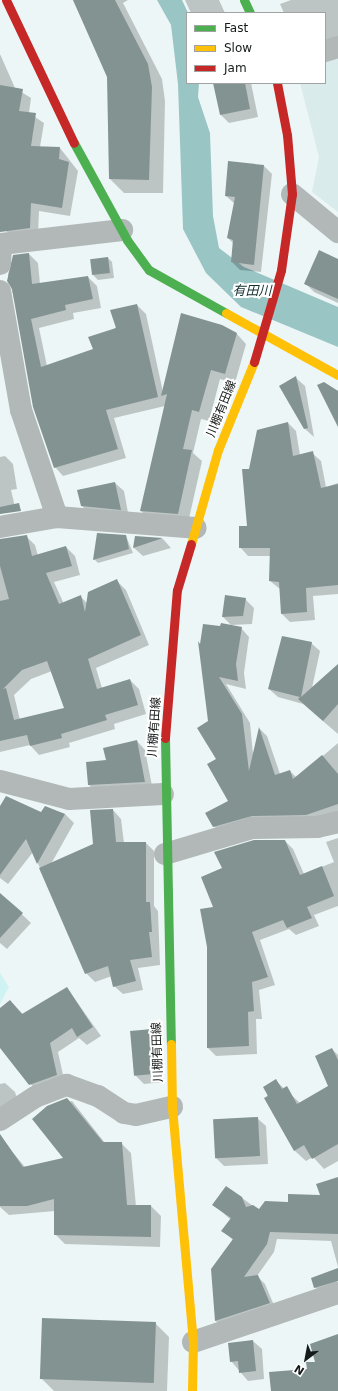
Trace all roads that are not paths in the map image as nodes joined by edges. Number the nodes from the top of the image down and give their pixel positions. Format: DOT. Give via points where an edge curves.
graph roads {
  1 [pos="6,0"];
  2 [pos="244,0"];
  3 [pos="250,12"];
  4 [pos="338,46"];
  5 [pos="326,51"];
  6 [pos="277,84"];
  7 [pos="292,194"];
  8 [pos="122,230"];
  9 [pos="338,232"];
  10 [pos="0,264"];
  11 [pos="0,292"];
  12 [pos="265,333"];
  13 [pos="338,375"];
  14 [pos="57,517"];
  15 [pos="0,527"];
  16 [pos="196,528"];
  17 [pos="0,781"];
  18 [pos="163,794"];
  19 [pos="338,822"];
  20 [pos="165,854"];
  21 [pos="172,1107"];
  22 [pos="0,1120"];
  23 [pos="338,1293"];
  24 [pos="192,1342"];
  25 [pos="192,1391"];
  1 -- 8 [label="main road" via="90,176"];
  2 -- 3 [label="main road"];
  4 -- 5 [label="street"];
  6 -- 7 [label="main road, 川棚有田線" via="287,135"];
  7 -- 9 [label="street"];
  7 -- 12 [label="main road, 川棚有田線" via="281,270"];
  8 -- 10 [label="street" via="1,244"];
  8 -- 12 [label="main road" via="149,270"];
  11 -- 14 [label="street" via="21,410"];
  12 -- 13 [label="main road"];
  12 -- 16 [label="main road, 川棚有田線" via="218,450"];
  14 -- 15 [label="street"];
  14 -- 16 [label="street"];
  16 -- 18 [label="main road, 川棚有田線" via="178,590"];
  17 -- 18 [label="street" via="69,799"];
  18 -- 20 [label="main road, 川棚有田線"];
  19 -- 20 [label="street" via="317,827 252,828"];
  20 -- 21 [label="main road, 川棚有田線"];
  21 -- 22 [label="street" via="136,1115 124,1113 98,1096 67,1085 35,1097"];
  21 -- 24 [label="main road, 川棚有田線"];
  23 -- 24 [label="street"];
  24 -- 25 [label="main road, 川棚有田線"];
}
